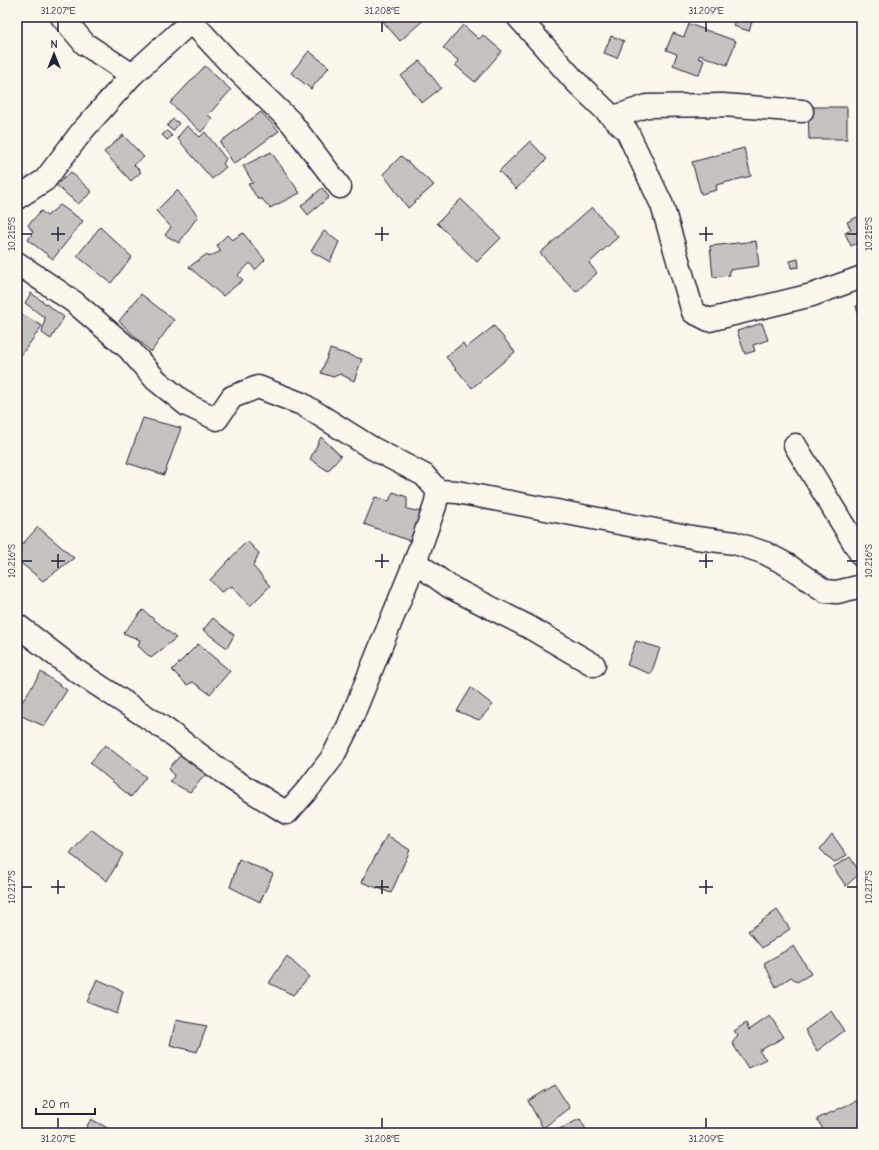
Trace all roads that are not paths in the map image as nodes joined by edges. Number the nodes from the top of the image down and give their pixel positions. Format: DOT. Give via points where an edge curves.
graph roads {
  1 [pos="62,17"];
  2 [pos="518,17"];
  3 [pos="194,19"];
  4 [pos="132,75"];
  5 [pos="802,111"];
  6 [pos="614,117"];
  7 [pos="340,187"];
  8 [pos="17,198"];
  9 [pos="17,264"];
  10 [pos="862,277"];
  11 [pos="795,445"];
  12 [pos="438,491"];
  13 [pos="862,556"];
  14 [pos="415,562"];
  15 [pos="862,586"];
  16 [pos="17,625"];
  17 [pos="594,665"];
  1 -- 4 [label="street" via="85,44"];
  2 -- 6 [label="street" via="574,80"];
  3 -- 4 [label="street"];
  3 -- 7 [label="street" via="230,63 291,122"];
  4 -- 8 [label="street" via="83,130 45,180"];
  5 -- 6 [label="street" via="724,105 647,106"];
  6 -- 10 [label="street" via="627,131 662,205 693,312 709,320 812,295"];
  9 -- 12 [label="street" via="74,302 129,349 156,380 187,405 217,418 232,397 258,387 302,404 372,448 424,475"];
  11 -- 13 [label="street"];
  12 -- 14 [label="street"];
  12 -- 15 [label="street" via="457,492 735,543 786,564 825,591 842,591"];
  14 -- 16 [label="street" via="361,697 341,739 323,770 287,813 232,779 168,731 75,670"];
  14 -- 17 [label="street" via="450,587 527,626"];
}
